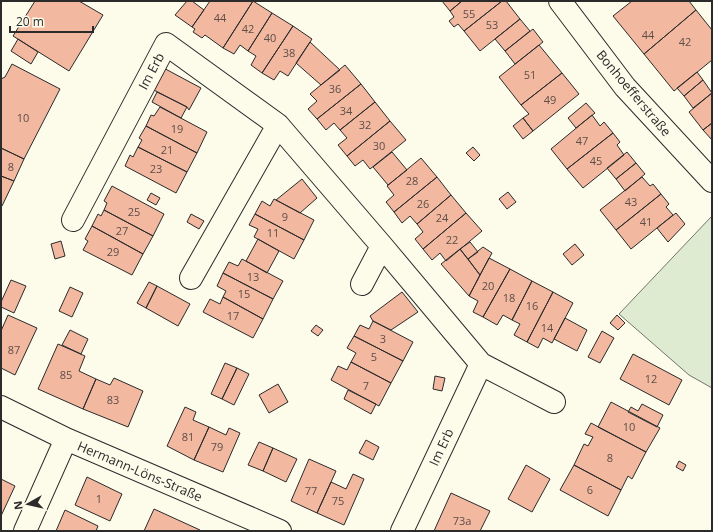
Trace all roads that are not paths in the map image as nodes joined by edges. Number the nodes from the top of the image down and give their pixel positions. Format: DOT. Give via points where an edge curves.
graph roads {
  1 [pos="560,1"];
  2 [pos="278,125"];
  3 [pos="712,181"];
  4 [pos="73,220"];
  5 [pos="382,246"];
  6 [pos="191,278"];
  7 [pos="362,284"];
  8 [pos="481,364"];
  9 [pos="554,402"];
  10 [pos="1,407"];
  11 [pos="66,438"];
  12 [pos="25,531"];
  13 [pos="280,531"];
  14 [pos="402,531"];
  1 -- 3 [label="street, Bonhoefferstraße" via="625,87"];
  2 -- 4 [label="street, Im Erb" via="166,44"];
  2 -- 5 [label="street, Im Erb"];
  2 -- 6 [label="street"];
  5 -- 7 [label="street"];
  5 -- 8 [label="street, Im Erb"];
  8 -- 9 [label="street, Im Erb"];
  8 -- 14 [label="street, Im Erb"];
  10 -- 11 [label="street, Hermann-Löns-Straße"];
  11 -- 12 [label="street"];
  11 -- 13 [label="street, Hermann-Löns-Straße"];
}
